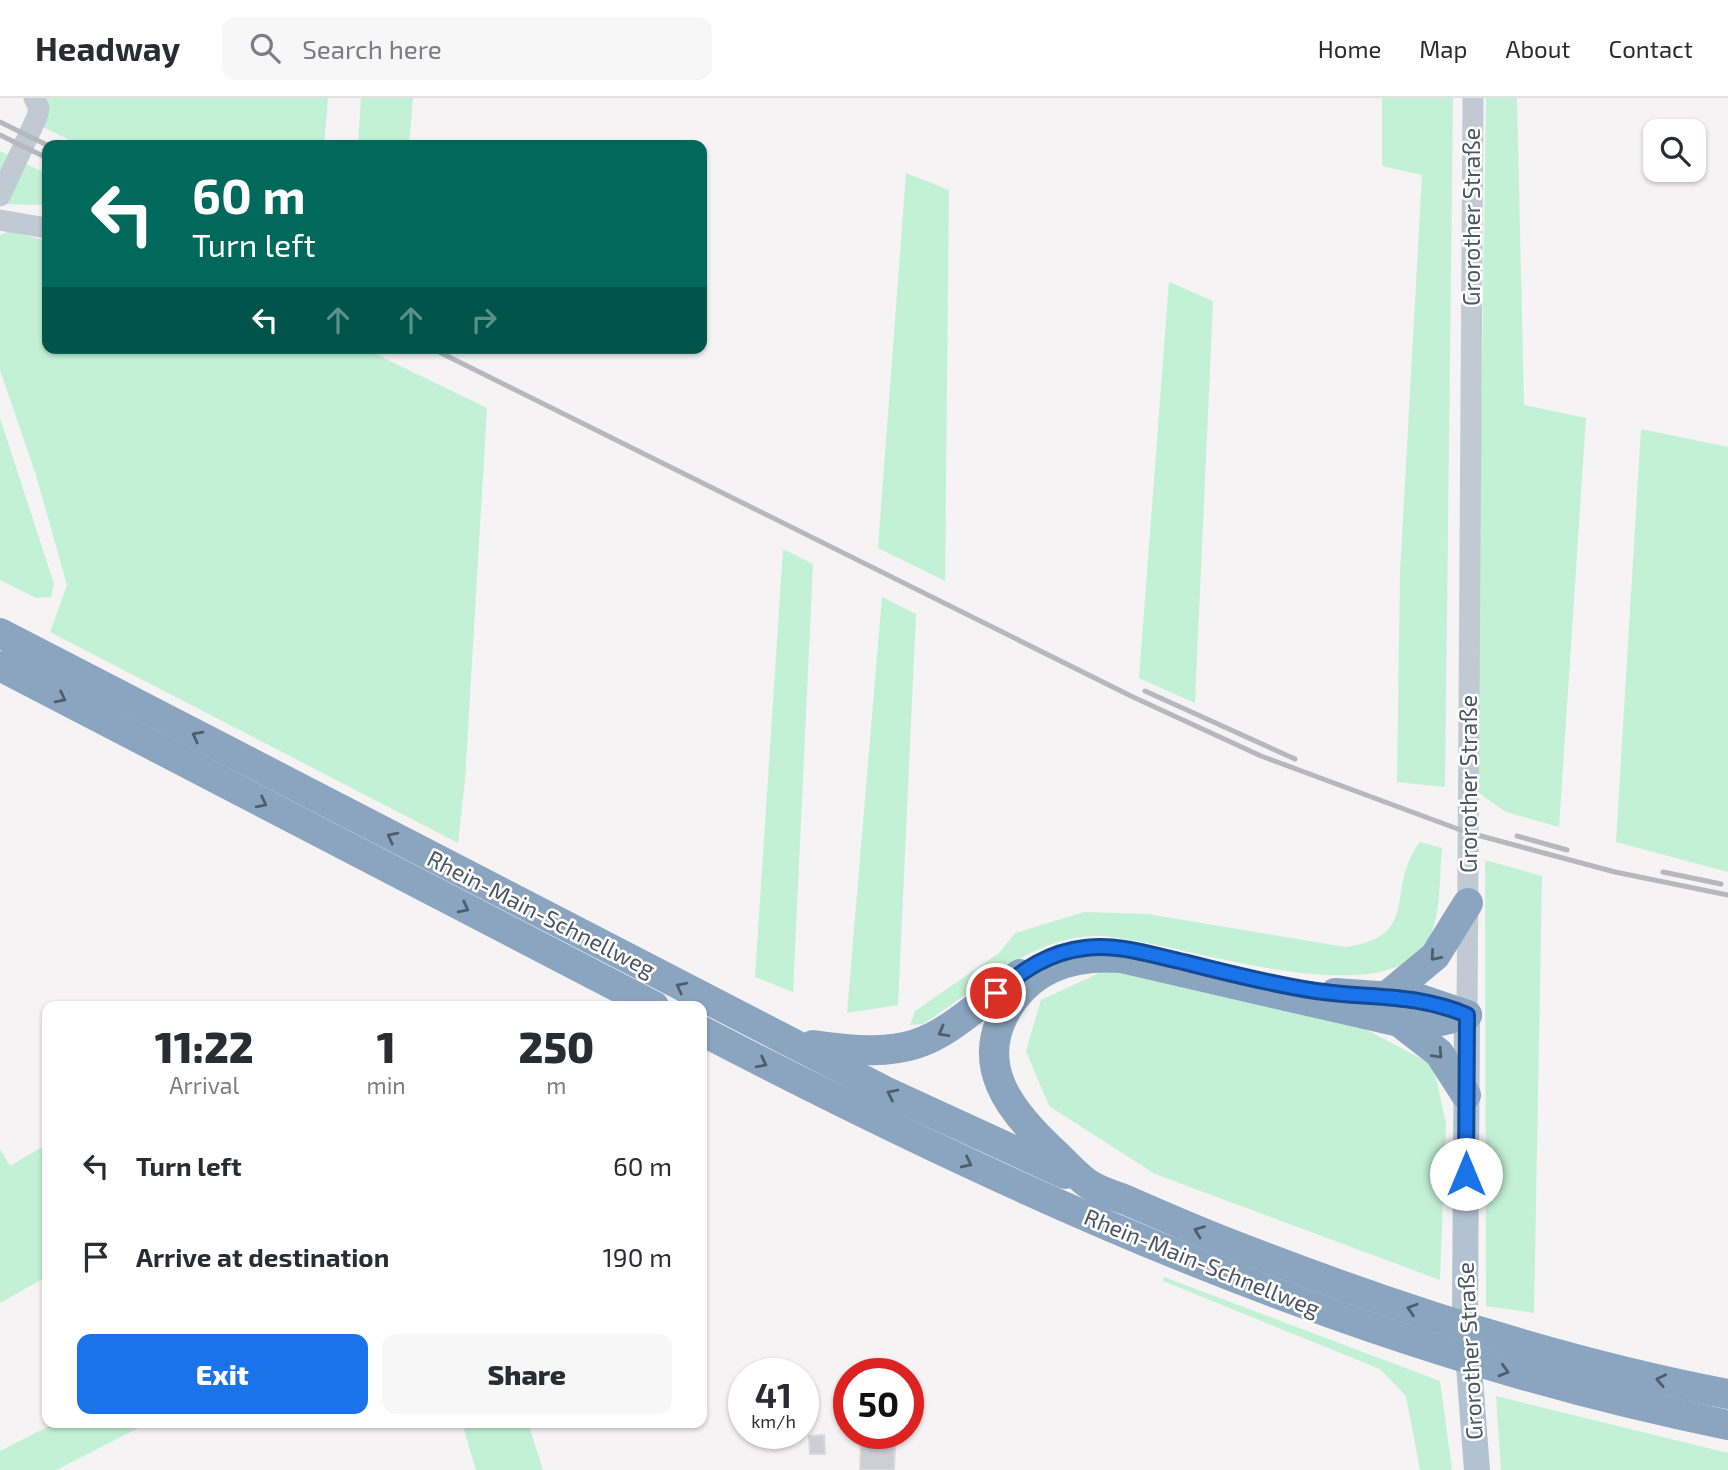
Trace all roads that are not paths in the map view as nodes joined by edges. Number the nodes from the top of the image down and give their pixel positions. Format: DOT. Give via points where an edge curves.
graph roads {
  1 [pos="1473,98"];
  2 [pos="36,108"];
  3 [pos="0,196"];
  4 [pos="0,220"];
  5 [pos="42,227"];
  6 [pos="0,633"];
  7 [pos="0,666"];
  8 [pos="1468,904"];
  9 [pos="644,1001"];
  10 [pos="1393,1009"];
  11 [pos="1467,1015"];
  12 [pos="707,1033"];
  13 [pos="785,1040"];
  14 [pos="1466,1095"];
  15 [pos="1088,1184"];
  16 [pos="1728,1394"];
  17 [pos="1674,1414"];
  18 [pos="1728,1425"];
  19 [pos="1728,1436"];
  20 [pos="1477,1470"];
  1 -- 8 [label="street, Grorother Straße"];
  2 -- 3 [label="street"];
  4 -- 5 [label="street"];
  13 -- 6 [label="highway, Rhein-Main-Schnellweg, one-way"];
  7 -- 9 [label="highway, Rhein-Main-Schnellweg, one-way"];
  8 -- 10 [label="highway, one-way"];
  8 -- 11 [label="street, Grorother Straße"];
  10 -- 11 [label="highway" via="1424,1025"];
  10 -- 13 [label="highway, one-way" via="1133,950 1085,948 1036,963 964,1020 921,1043 871,1052"];
  10 -- 14 [label="highway, one-way" via="1439,1053"];
  10 -- 15 [label="highway" via="1121,958 1074,960 1046,970 1022,989 1004,1014 996,1044 997,1074 1016,1115"];
  11 -- 14 [label="main road, Grorother Straße"];
  12 -- 17 [label="highway, Rhein-Main-Schnellweg, one-way" via="1012,1185 1204,1266 1450,1355"];
  15 -- 13 [label="highway, Rhein-Main-Schnellweg, one-way"];
  14 -- 20 [label="main road, Grorother Straße" via="1465,1280"];
  16 -- 15 [label="highway, Rhein-Main-Schnellweg, one-way" via="1585,1362 1391,1302 1280,1264"];
  17 -- 18 [label="highway, Rhein-Main-Schnellweg"];
  17 -- 19 [label="highway"];
}
